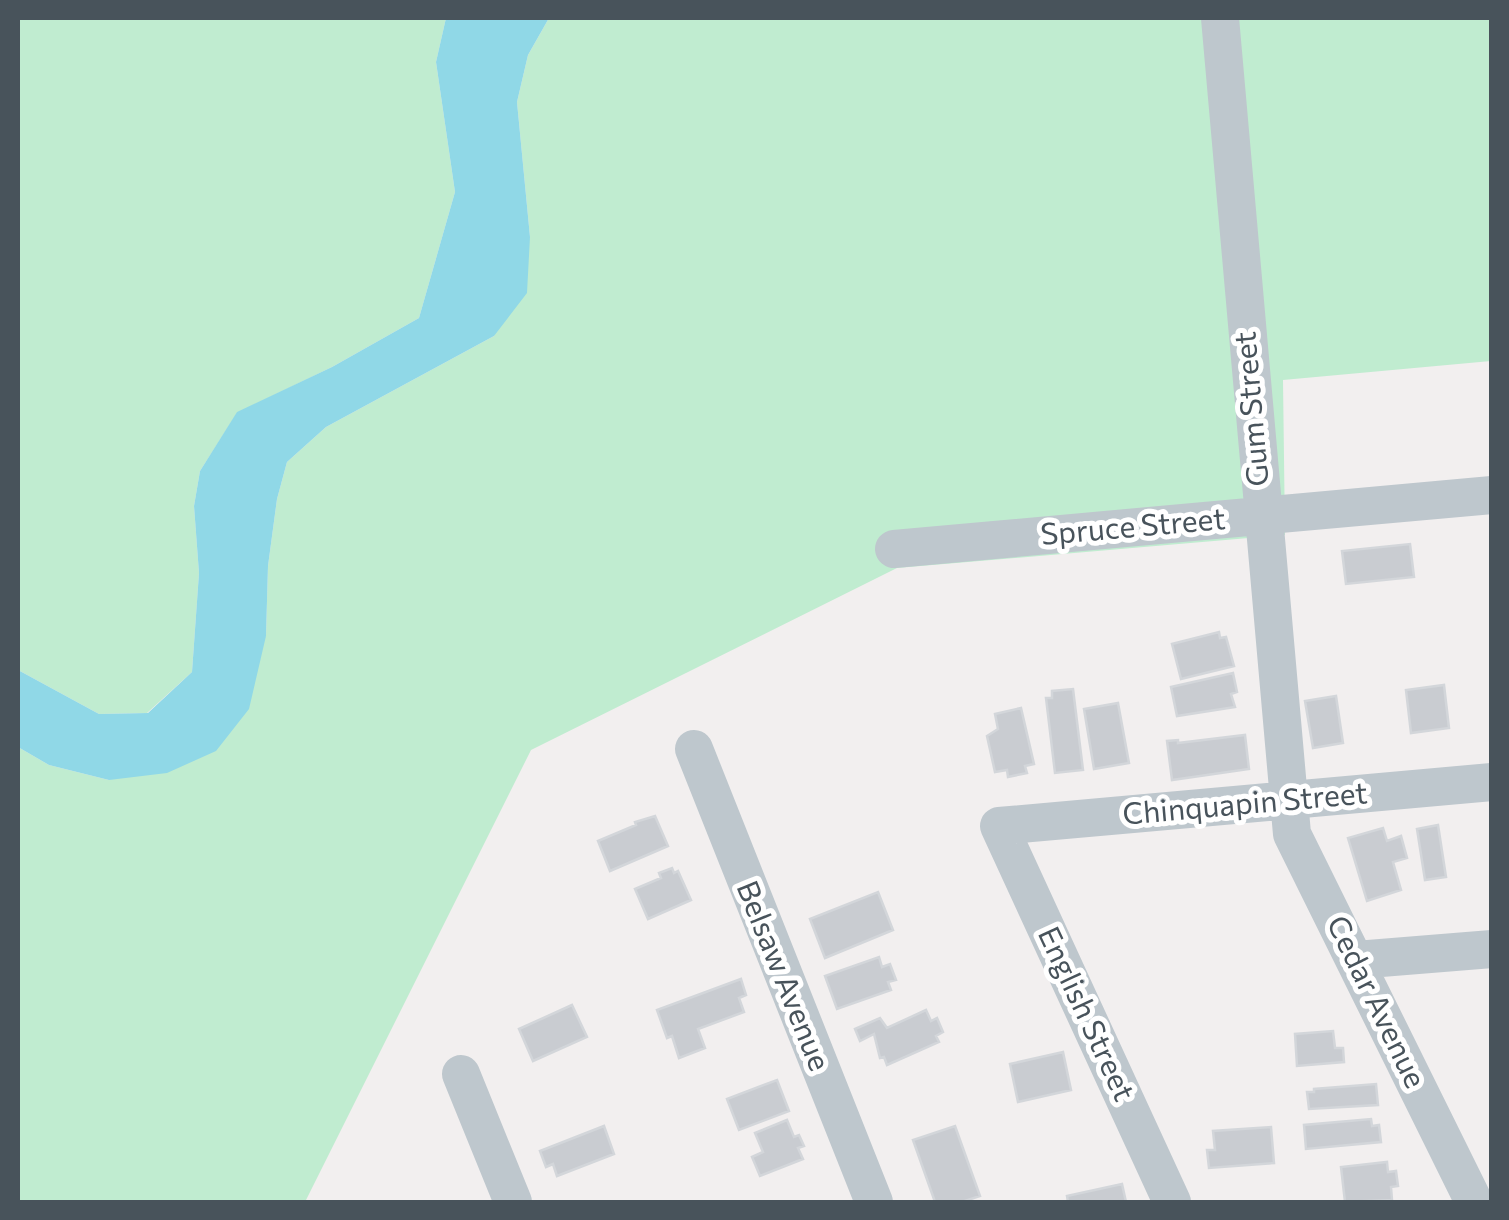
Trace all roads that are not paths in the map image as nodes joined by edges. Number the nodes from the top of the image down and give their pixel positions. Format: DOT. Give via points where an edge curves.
graph roads {
  1 [pos="1220,18"];
  2 [pos="1492,495"];
  3 [pos="1261,516"];
  4 [pos="894,549"];
  5 [pos="694,749"];
  6 [pos="1492,782"];
  7 [pos="1288,800"];
  8 [pos="999,826"];
  9 [pos="1492,950"];
  10 [pos="1356,960"];
  11 [pos="461,1074"];
  12 [pos="513,1202"];
  13 [pos="874,1202"];
  14 [pos="1172,1202"];
  15 [pos="1474,1202"];
  1 -- 3 [label="street, Gum Street"];
  2 -- 3 [label="street, Spruce Street"];
  3 -- 4 [label="street, Spruce Street"];
  3 -- 7 [label="street, Gum Street"];
  5 -- 13 [label="street, Belsaw Avenue"];
  6 -- 7 [label="street, Chinquapin Street"];
  7 -- 8 [label="street, Chinquapin Street"];
  7 -- 10 [label="street, Cedar Avenue" via="1292,834"];
  8 -- 14 [label="street, English Street"];
  9 -- 10 [label="street"];
  10 -- 15 [label="street, Cedar Avenue"];
  11 -- 12 [label="street"];
}
